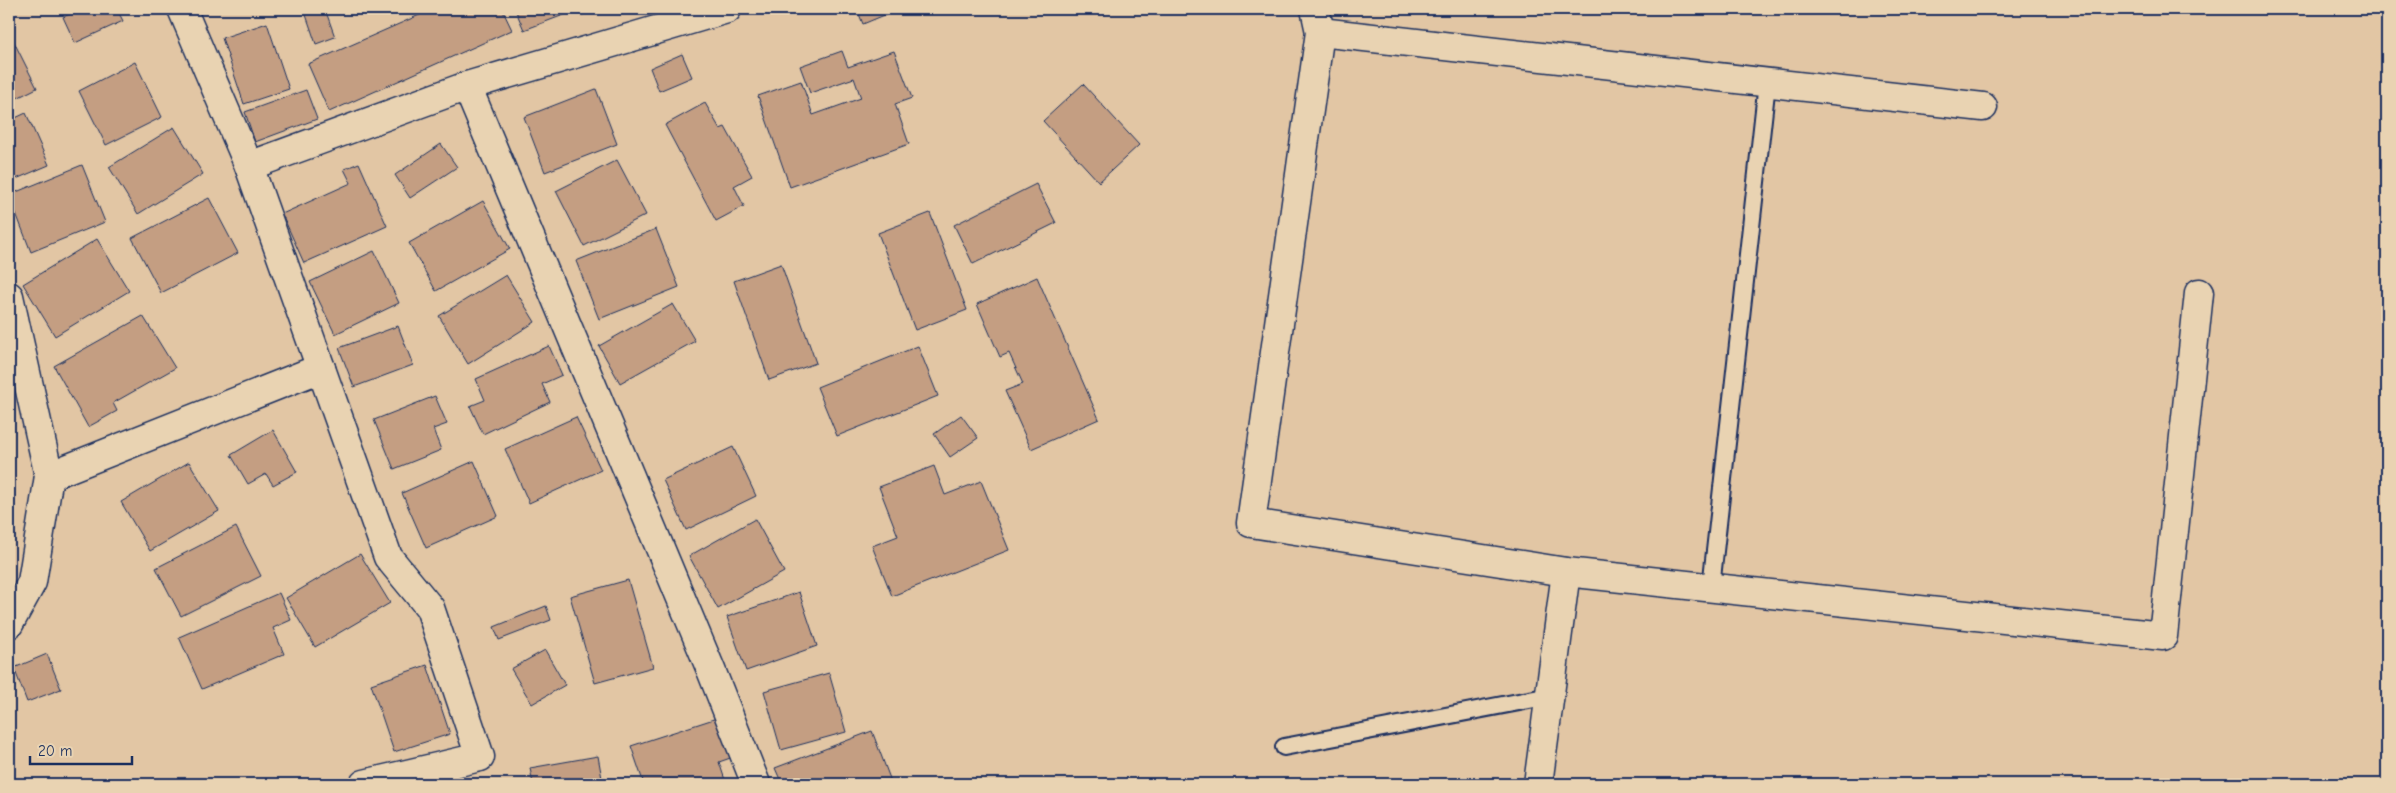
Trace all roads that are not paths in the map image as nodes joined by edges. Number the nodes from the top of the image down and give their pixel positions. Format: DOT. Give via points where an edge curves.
graph roads {
  1 [pos="182,9"];
  2 [pos="727,9"];
  3 [pos="1318,20"];
  4 [pos="1767,83"];
  5 [pos="468,86"];
  6 [pos="1983,107"];
  7 [pos="249,166"];
  8 [pos="2199,293"];
  9 [pos="9,296"];
  10 [pos="321,368"];
  11 [pos="49,476"];
  12 [pos="1566,572"];
  13 [pos="1712,587"];
  14 [pos="9,624"];
  15 [pos="1550,696"];
  16 [pos="1284,747"];
  17 [pos="364,784"];
  18 [pos="756,784"];
  19 [pos="1538,784"];
  1 -- 7 [label="street"];
  2 -- 5 [label="street"];
  3 -- 4 [label="street"];
  3 -- 12 [label="street" via="1251,522"];
  4 -- 6 [label="street"];
  4 -- 13 [label="lane"];
  5 -- 7 [label="street"];
  5 -- 18 [label="street"];
  7 -- 10 [label="street"];
  8 -- 13 [label="street" via="2163,636"];
  9 -- 11 [label="street"];
  10 -- 11 [label="street"];
  10 -- 17 [label="street" via="388,557 430,608 480,756"];
  11 -- 14 [label="street" via="32,582"];
  12 -- 13 [label="street"];
  12 -- 15 [label="street"];
  15 -- 16 [label="lane"];
  15 -- 19 [label="street"];
}
